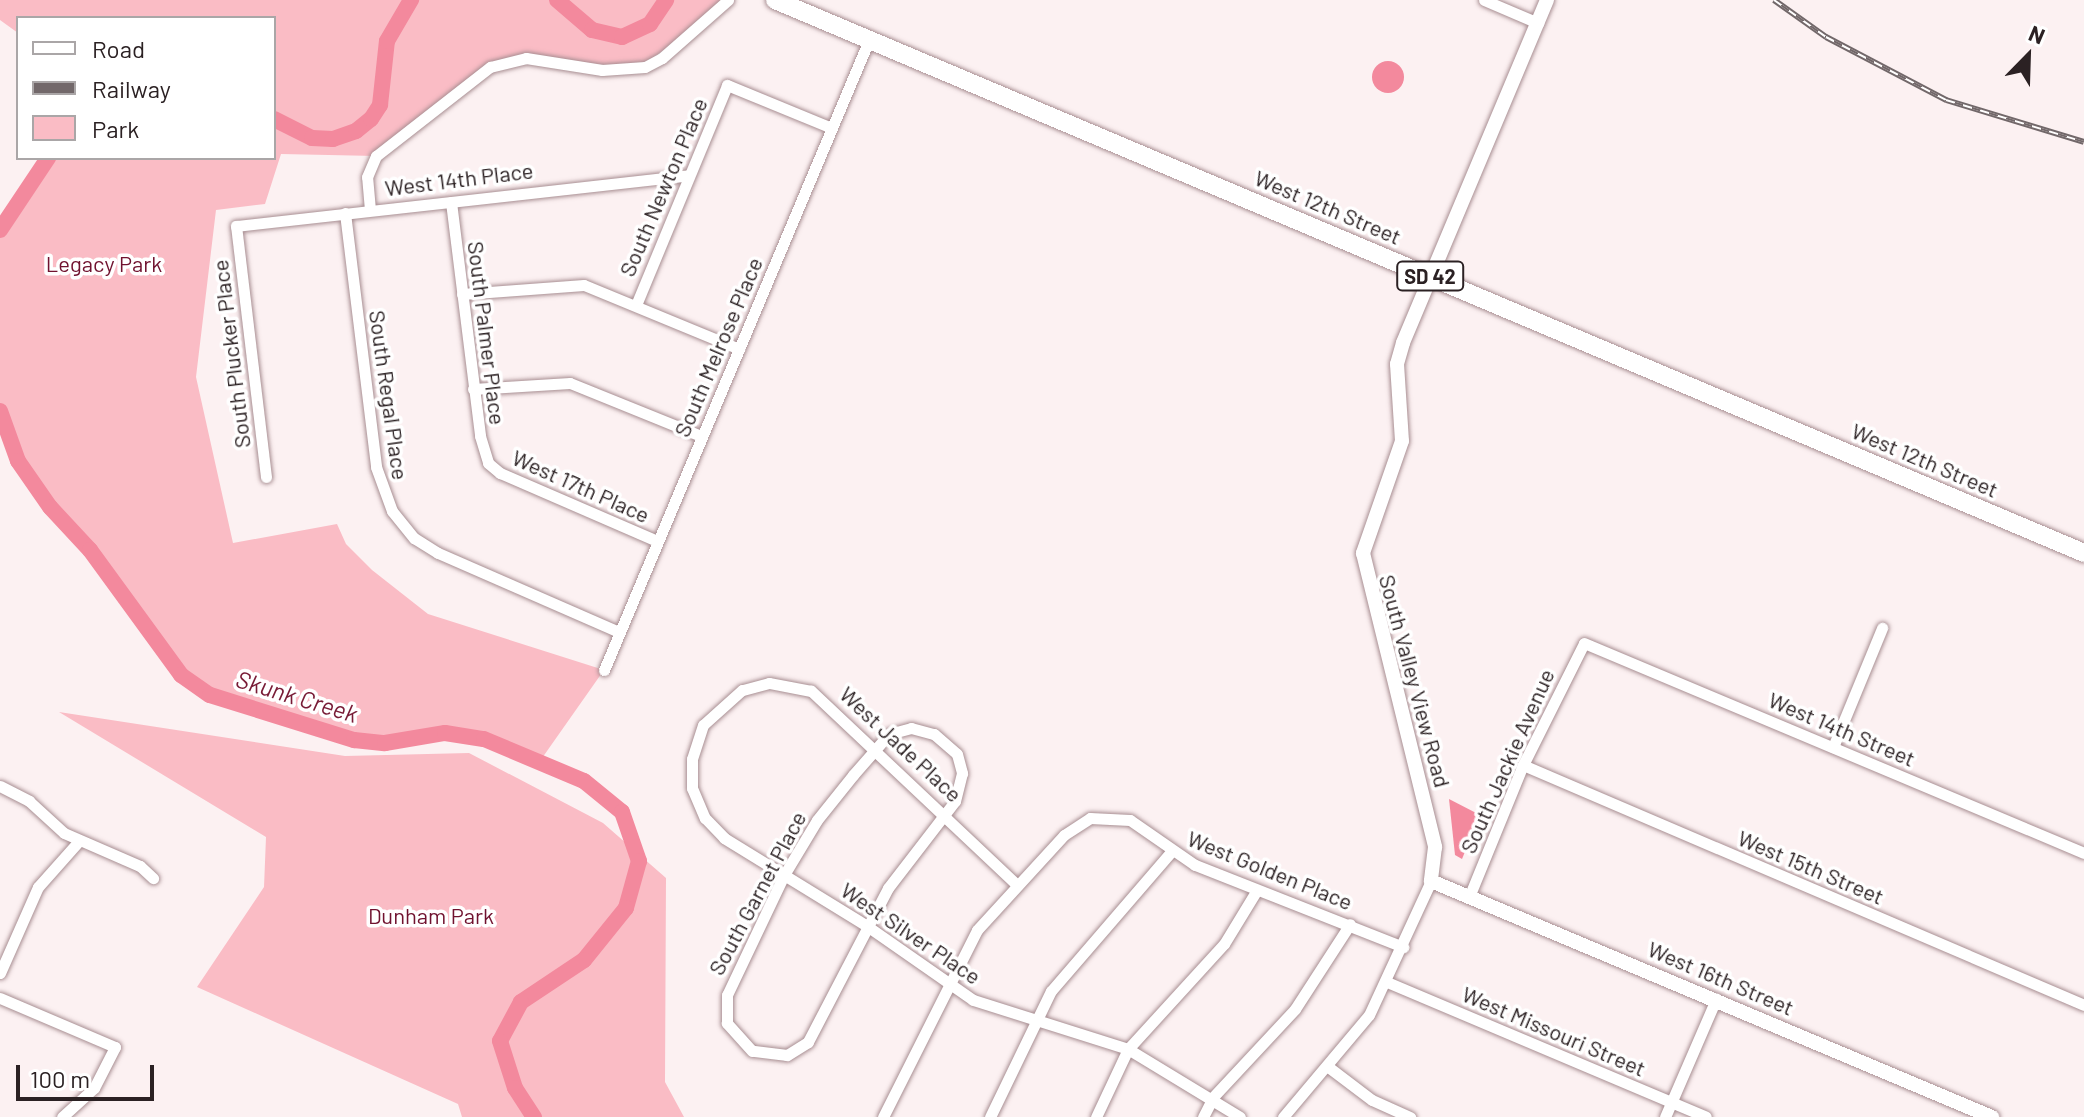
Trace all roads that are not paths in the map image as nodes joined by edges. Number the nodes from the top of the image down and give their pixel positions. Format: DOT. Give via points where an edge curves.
graph roads {
  1 [pos="728,0"];
  2 [pos="775,0"];
  3 [pos="1484,0"];
  4 [pos="1547,0"];
  5 [pos="1538,23"];
  6 [pos="869,40"];
  7 [pos="832,128"];
  8 [pos="688,175"];
  9 [pos="451,202"];
  10 [pos="370,210"];
  11 [pos="345,213"];
  12 [pos="236,226"];
  13 [pos="1432,277"];
  14 [pos="462,294"];
  15 [pos="636,305"];
  16 [pos="739,349"];
  17 [pos="473,389"];
  18 [pos="701,436"];
  19 [pos="490,467"];
  20 [pos="266,477"];
  21 [pos="657,541"];
  22 [pos="2084,553"];
  23 [pos="1882,628"];
  24 [pos="619,632"];
  25 [pos="1584,643"];
  26 [pos="604,670"];
  27 [pos="703,725"];
  28 [pos="1833,747"];
  29 [pos="876,748"];
  30 [pos="1523,765"];
  31 [pos="0,786"];
  32 [pos="947,814"];
  33 [pos="79,841"];
  34 [pos="1171,852"];
  35 [pos="2084,853"];
  36 [pos="784,875"];
  37 [pos="153,878"];
  38 [pos="1431,881"];
  39 [pos="1016,884"];
  40 [pos="1257,890"];
  41 [pos="1469,897"];
  42 [pos="1350,924"];
  43 [pos="867,926"];
  44 [pos="1403,947"];
  45 [pos="0,973"];
  46 [pos="947,982"];
  47 [pos="1387,982"];
  48 [pos="0,998"];
  49 [pos="1716,999"];
  50 [pos="2084,1005"];
  51 [pos="1035,1021"];
  52 [pos="1128,1049"];
  53 [pos="1327,1066"];
  54 [pos="1213,1097"];
  55 [pos="1671,1102"];
  56 [pos="62,1117"];
  57 [pos="883,1117"];
  58 [pos="990,1117"];
  59 [pos="1096,1117"];
  60 [pos="1203,1117"];
  61 [pos="1240,1117"];
  62 [pos="1283,1117"];
  63 [pos="1410,1117"];
  64 [pos="1665,1117"];
  65 [pos="1706,1117"];
  66 [pos="1992,1117"];
  1 -- 10 [label="street" via="645,67 602,70 526,58 490,67 376,156 367,177"];
  2 -- 6 [label="main road, West 12th Street / SD 42"];
  3 -- 5 [label="street"];
  4 -- 5 [label="street, South Valley View Road"];
  5 -- 13 [label="street, South Valley View Road"];
  6 -- 7 [label="street, South Melrose Place"];
  6 -- 13 [label="main road, West 12th Street / SD 42"];
  7 -- 8 [label="street, South Newton Place" via="727,85"];
  7 -- 16 [label="street, South Melrose Place"];
  8 -- 9 [label="street, West 14th Place"];
  8 -- 15 [label="street, South Newton Place"];
  9 -- 10 [label="street, West 14th Place"];
  9 -- 14 [label="street, South Palmer Place"];
  10 -- 11 [label="street, West 14th Place"];
  11 -- 12 [label="street, West 14th Place"];
  11 -- 24 [label="street, South Regal Place" via="376,467 392,511 414,538 438,553"];
  12 -- 20 [label="street, South Plucker Place"];
  13 -- 22 [label="main road, West 12th Street / SD 42"];
  13 -- 38 [label="street, South Valley View Road" via="1397,364 1402,441 1363,553 1435,847"];
  14 -- 15 [label="street" via="575,284"];
  14 -- 17 [label="street, South Palmer Place"];
  15 -- 16 [label="street"];
  16 -- 18 [label="street, South Melrose Place"];
  17 -- 18 [label="street" via="570,383"];
  17 -- 19 [label="street, South Palmer Place"];
  18 -- 21 [label="street, South Melrose Place"];
  19 -- 21 [label="street, West 17th Place"];
  21 -- 24 [label="street, South Melrose Place"];
  23 -- 28 [label="street"];
  24 -- 26 [label="street, South Melrose Place"];
  25 -- 28 [label="street, West 14th Street"];
  25 -- 30 [label="street, South Jackie Avenue"];
  27 -- 29 [label="street, West Jade Place" via="735,693 783,683 819,695"];
  27 -- 36 [label="street, West Silver Place" via="691,767 699,808 724,838"];
  28 -- 35 [label="street, West 14th Street"];
  29 -- 32 [label="street, West Jade Place"];
  29 -- 32 [label="street, South Garnet Place" via="905,728 947,742 962,773"];
  29 -- 36 [label="street, South Garnet Place" via="828,805"];
  30 -- 41 [label="street, South Jackie Avenue"];
  30 -- 50 [label="street, West 15th Street"];
  31 -- 33 [label="street" via="29,801"];
  32 -- 39 [label="street, West Jade Place"];
  32 -- 43 [label="street" via="903,866"];
  33 -- 37 [label="street" via="140,866"];
  33 -- 45 [label="street" via="38,887"];
  34 -- 39 [label="street, West Golden Place" via="1123,817 1083,820"];
  34 -- 40 [label="street, West Golden Place"];
  34 -- 51 [label="street" via="1062,976"];
  36 -- 43 [label="street, West Silver Place"];
  36 -- 43 [label="street, South Garnet Place" via="727,995 727,1023 752,1051 787,1055 808,1042"];
  38 -- 41 [label="street, West 16th Street"];
  38 -- 44 [label="street"];
  39 -- 46 [label="street" via="977,930"];
  40 -- 42 [label="street, West Golden Place"];
  40 -- 52 [label="street" via="1224,944"];
  41 -- 49 [label="street, West 16th Street"];
  42 -- 44 [label="street, West Golden Place"];
  42 -- 54 [label="street" via="1295,1009"];
  43 -- 46 [label="street, West Silver Place"];
  44 -- 47 [label="street"];
  46 -- 51 [label="street, West Silver Place" via="987,1006"];
  46 -- 57 [label="street"];
  47 -- 53 [label="street" via="1358,1031"];
  47 -- 55 [label="street, West Missouri Street"];
  48 -- 56 [label="street" via="115,1047 94,1088"];
  49 -- 55 [label="street"];
  49 -- 66 [label="street, West 16th Street"];
  51 -- 52 [label="street, West Silver Place"];
  51 -- 58 [label="street"];
  52 -- 54 [label="street, West Silver Place"];
  52 -- 59 [label="street"];
  53 -- 62 [label="street"];
  53 -- 63 [label="street" via="1372,1100"];
  54 -- 60 [label="street"];
  54 -- 61 [label="street, West Silver Place"];
  55 -- 64 [label="street"];
  55 -- 65 [label="street, West Missouri Street"];
}
